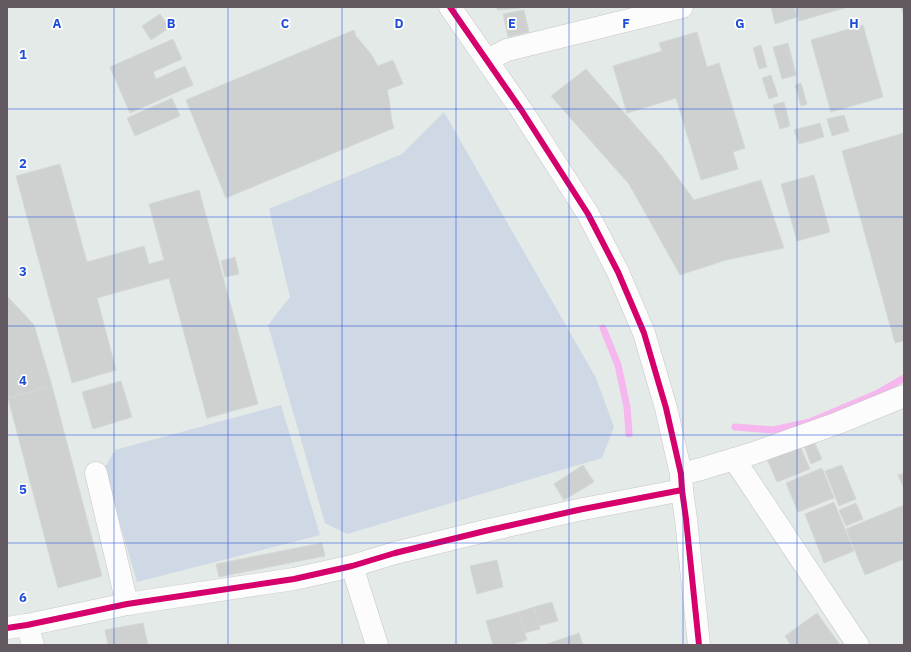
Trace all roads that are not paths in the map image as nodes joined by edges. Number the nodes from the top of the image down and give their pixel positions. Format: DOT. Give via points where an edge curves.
graph roads {
  1 [pos="450,7"];
  2 [pos="682,7"];
  3 [pos="487,60"];
  4 [pos="904,396"];
  5 [pos="734,459"];
  6 [pos="96,473"];
  7 [pos="682,482"];
  8 [pos="352,566"];
  9 [pos="127,604"];
  10 [pos="22,633"];
  11 [pos="377,645"];
  12 [pos="699,645"];
  13 [pos="858,645"];
  1 -- 3 [label="street"];
  2 -- 3 [label="street" via="507,50"];
  3 -- 7 [label="street" via="588,214 618,272 644,333 666,408"];
  4 -- 5 [label="street" via="838,424"];
  5 -- 7 [label="street" via="701,469"];
  5 -- 13 [label="street"];
  6 -- 9 [label="street"];
  7 -- 8 [label="street"];
  7 -- 12 [label="street"];
  8 -- 9 [label="street" via="294,579"];
  8 -- 11 [label="street"];
  9 -- 10 [label="street"];
}
